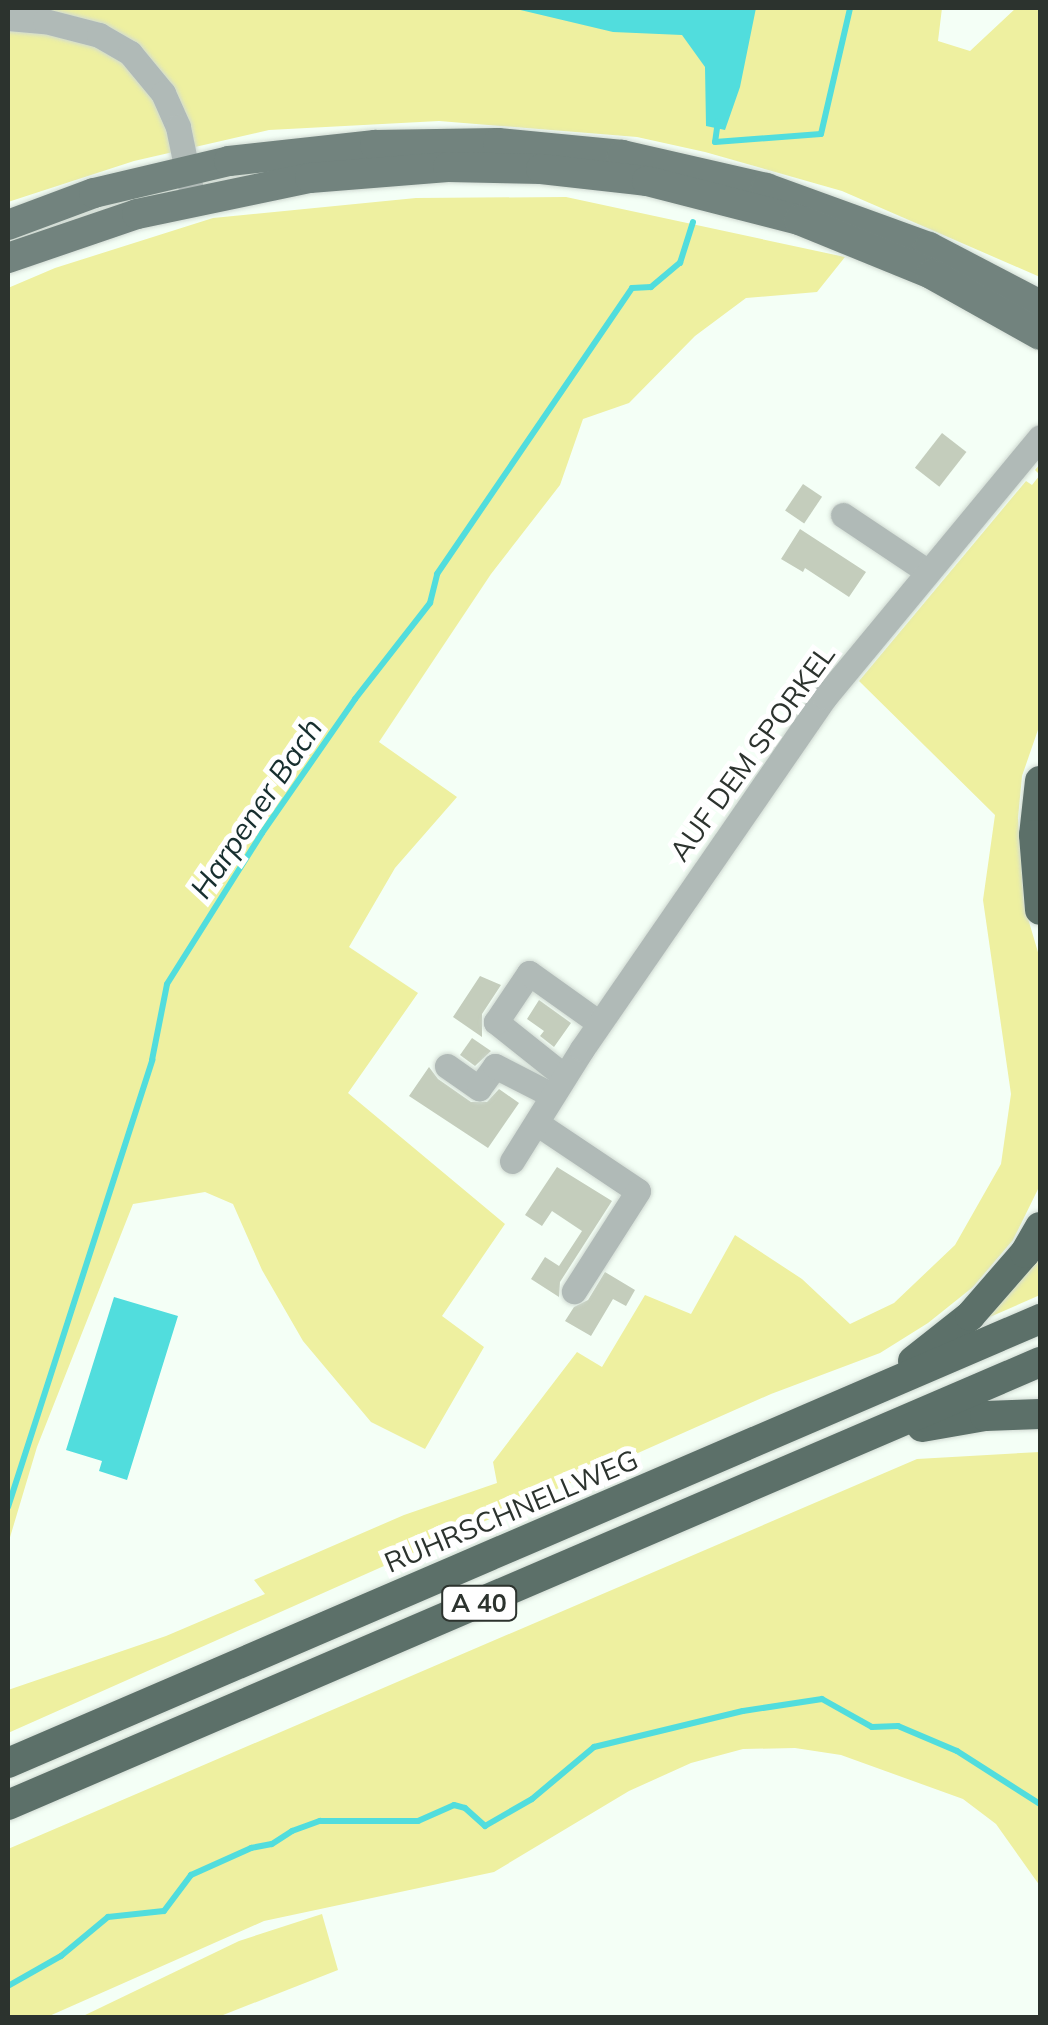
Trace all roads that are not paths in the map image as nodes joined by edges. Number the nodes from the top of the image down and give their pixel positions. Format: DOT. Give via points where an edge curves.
graph roads {
  1 [pos="8,18"];
  2 [pos="187,169"];
  3 [pos="192,200"];
  4 [pos="8,225"];
  5 [pos="8,258"];
  6 [pos="1040,305"];
  7 [pos="1040,335"];
  8 [pos="1040,437"];
  9 [pos="843,515"];
  10 [pos="928,572"];
  11 [pos="1040,781"];
  12 [pos="1040,910"];
  13 [pos="600,1023"];
  14 [pos="447,1066"];
  15 [pos="558,1086"];
  16 [pos="538,1124"];
  17 [pos="512,1162"];
  18 [pos="1040,1227"];
  19 [pos="574,1290"];
  20 [pos="1040,1319"];
  21 [pos="1040,1362"];
  22 [pos="1040,1414"];
  23 [pos="806,1420"];
  24 [pos="818,1458"];
  25 [pos="8,1762"];
  26 [pos="8,1805"];
  1 -- 2 [label="street" via="99,35 130,53 163,93"];
  2 -- 3 [label="street"];
  2 -- 4 [label="main road"];
  2 -- 6 [label="main road" via="434,142 564,148 678,165 931,240"];
  3 -- 5 [label="main road"];
  3 -- 7 [label="main road" via="310,178 448,167 648,180 870,246"];
  8 -- 10 [label="street, AUF DEM SPORKEL"];
  9 -- 10 [label="street"];
  10 -- 13 [label="street, AUF DEM SPORKEL" via="825,697"];
  11 -- 12 [label="highway" via="1034,835"];
  13 -- 15 [label="street, AUF DEM SPORKEL"];
  13 -- 15 [label="street" via="529,974 496,1022"];
  14 -- 15 [label="street" via="479,1088 495,1066"];
  15 -- 16 [label="street, AUF DEM SPORKEL"];
  16 -- 17 [label="street, AUF DEM SPORKEL"];
  16 -- 19 [label="street" via="638,1191"];
  18 -- 23 [label="highway" via="1000,1284 940,1341"];
  20 -- 23 [label="highway, RUHRSCHNELLWEG / A 40"];
  21 -- 24 [label="highway, A 40"];
  22 -- 24 [label="highway" via="944,1422"];
  23 -- 25 [label="highway, RUHRSCHNELLWEG / A 40"];
  24 -- 26 [label="highway, A 40"];
}
